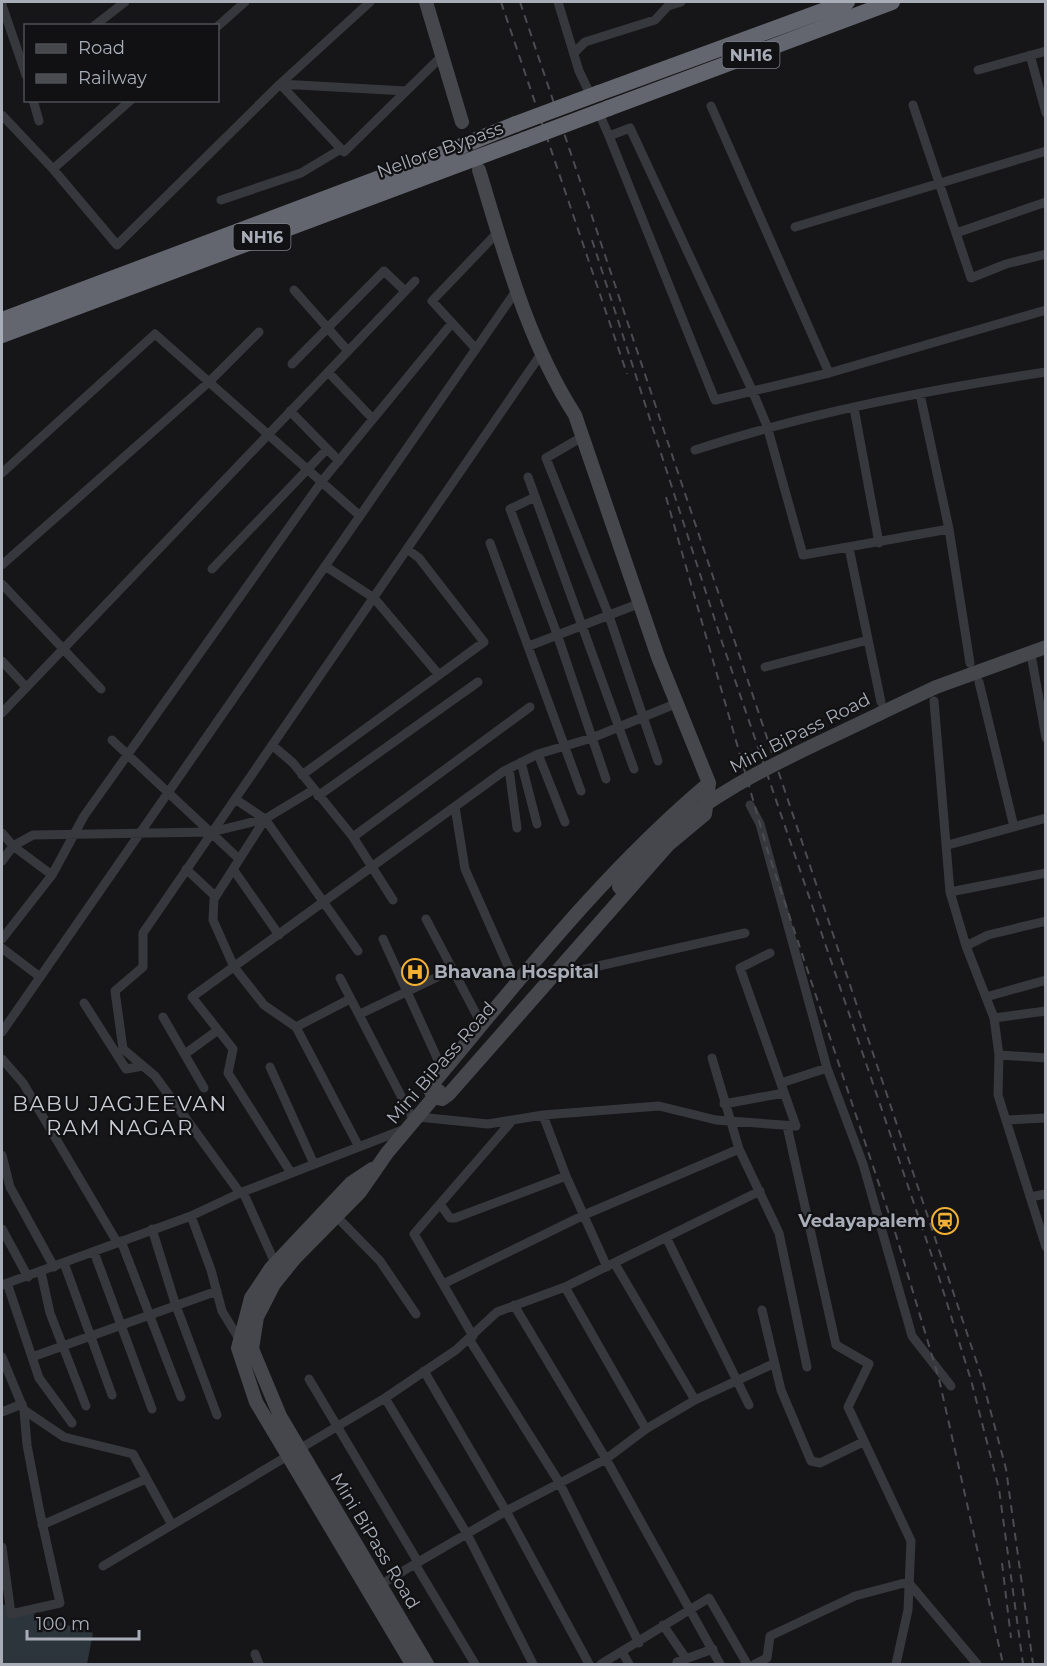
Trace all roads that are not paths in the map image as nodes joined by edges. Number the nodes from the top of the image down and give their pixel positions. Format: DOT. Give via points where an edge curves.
graph roads {
  1 [pos="125,2"];
  2 [pos="245,2"];
  3 [pos="370,2"];
  4 [pos="426,2"];
  5 [pos="558,2"];
  6 [pos="681,2"];
  7 [pos="847,2"];
  8 [pos="892,2"];
  9 [pos="2,5"];
  10 [pos="97,24"];
  11 [pos="219,25"];
  12 [pos="1046,51"];
  13 [pos="574,53"];
  14 [pos="442,56"];
  15 [pos="1030,56"];
  16 [pos="24,69"];
  17 [pos="978,70"];
  18 [pos="1041,81"];
  19 [pos="280,84"];
  20 [pos="406,92"];
  21 [pos="34,102"];
  22 [pos="130,102"];
  23 [pos="913,105"];
  24 [pos="711,106"];
  25 [pos="1046,113"];
  26 [pos="2,115"];
  27 [pos="39,121"];
  28 [pos="462,122"];
  29 [pos="609,136"];
  30 [pos="341,149"];
  31 [pos="1046,151"];
  32 [pos="53,169"];
  33 [pos="479,170"];
  34 [pos="939,182"];
  35 [pos="221,200"];
  36 [pos="1046,202"];
  37 [pos="795,227"];
  38 [pos="498,232"];
  39 [pos="956,233"];
  40 [pos="1046,254"];
  41 [pos="415,281"];
  42 [pos="294,290"];
  43 [pos="405,291"];
  44 [pos="516,291"];
  45 [pos="1046,310"];
  46 [pos="2,320"];
  47 [pos="452,323"];
  48 [pos="327,329"];
  49 [pos="259,332"];
  50 [pos="2,335"];
  51 [pos="476,349"];
  52 [pos="348,351"];
  53 [pos="541,354"];
  54 [pos="292,364"];
  55 [pos="328,372"];
  56 [pos="1046,372"];
  57 [pos="829,373"];
  58 [pos="208,382"];
  59 [pos="752,390"];
  60 [pos="920,394"];
  61 [pos="854,408"];
  62 [pos="290,411"];
  63 [pos="373,419"];
  64 [pos="768,426"];
  65 [pos="267,436"];
  66 [pos="582,437"];
  67 [pos="327,449"];
  68 [pos="695,450"];
  69 [pos="339,461"];
  70 [pos="308,469"];
  71 [pos="2,473"];
  72 [pos="528,477"];
  73 [pos="322,481"];
  74 [pos="535,497"];
  75 [pos="360,516"];
  76 [pos="949,530"];
  77 [pos="490,543"];
  78 [pos="879,543"];
  79 [pos="849,548"];
  80 [pos="407,549"];
  81 [pos="2,565"];
  82 [pos="325,566"];
  83 [pos="212,569"];
  84 [pos="2,584"];
  85 [pos="374,597"];
  86 [pos="638,604"];
  87 [pos="609,616"];
  88 [pos="581,626"];
  89 [pos="557,636"];
  90 [pos="868,640"];
  91 [pos="529,646"];
  92 [pos="1046,647"];
  93 [pos="62,649"];
  94 [pos="1032,660"];
  95 [pos="2,661"];
  96 [pos="970,663"];
  97 [pos="765,667"];
  98 [pos="439,675"];
  99 [pos="478,682"];
  100 [pos="979,682"];
  101 [pos="26,687"];
  102 [pos="101,689"];
  103 [pos="934,701"];
  104 [pos="881,702"];
  105 [pos="675,704"];
  106 [pos="530,707"];
  107 [pos="2,713"];
  108 [pos="643,717"];
  109 [pos="618,726"];
  110 [pos="592,738"];
  111 [pos="1046,738"];
  112 [pos="112,740"];
  113 [pos="272,746"];
  114 [pos="563,746"];
  115 [pos="538,754"];
  116 [pos="128,755"];
  117 [pos="658,761"];
  118 [pos="521,762"];
  119 [pos="509,769"];
  120 [pos="634,769"];
  121 [pos="302,775"];
  122 [pos="606,779"];
  123 [pos="709,783"];
  124 [pos="580,791"];
  125 [pos="168,793"];
  126 [pos="316,793"];
  127 [pos="235,799"];
  128 [pos="750,805"];
  129 [pos="455,807"];
  130 [pos="1046,818"];
  131 [pos="265,819"];
  132 [pos="565,822"];
  133 [pos="537,824"];
  134 [pos="1014,827"];
  135 [pos="517,828"];
  136 [pos="212,832"];
  137 [pos="2,833"];
  138 [pos="140,833"];
  139 [pos="73,836"];
  140 [pos="353,837"];
  141 [pos="948,845"];
  142 [pos="13,846"];
  143 [pos="238,858"];
  144 [pos="2,861"];
  145 [pos="372,867"];
  146 [pos="186,869"];
  147 [pos="233,869"];
  148 [pos="1046,873"];
  149 [pos="52,875"];
  150 [pos="950,892"];
  151 [pos="215,896"];
  152 [pos="393,900"];
  153 [pos="326,901"];
  154 [pos="426,919"];
  155 [pos="1046,921"];
  156 [pos="745,933"];
  157 [pos="279,935"];
  158 [pos="2,939"];
  159 [pos="384,939"];
  160 [pos="966,946"];
  161 [pos="2,948"];
  162 [pos="358,951"];
  163 [pos="770,953"];
  164 [pos="234,967"];
  165 [pos="452,970"];
  166 [pos="553,976"];
  167 [pos="40,977"];
  168 [pos="340,978"];
  169 [pos="1046,980"];
  170 [pos="516,984"];
  171 [pos="407,992"];
  172 [pos="986,997"];
  173 [pos="350,999"];
  174 [pos="84,1003"];
  175 [pos="1046,1011"];
  176 [pos="360,1014"];
  177 [pos="163,1017"];
  178 [pos="994,1018"];
  179 [pos="482,1025"];
  180 [pos="296,1027"];
  181 [pos="218,1030"];
  182 [pos="2,1032"];
  183 [pos="185,1054"];
  184 [pos="999,1055"];
  185 [pos="712,1058"];
  186 [pos="1046,1058"];
  187 [pos="2,1059"];
  188 [pos="143,1066"];
  189 [pos="270,1066"];
  190 [pos="827,1068"];
  191 [pos="444,1071"];
  192 [pos="780,1083"];
  193 [pos="204,1088"];
  194 [pos="784,1093"];
  195 [pos="434,1097"];
  196 [pos="724,1104"];
  197 [pos="543,1115"];
  198 [pos="1046,1118"];
  199 [pos="1006,1120"];
  200 [pos="414,1122"];
  201 [pos="511,1122"];
  202 [pos="728,1122"];
  203 [pos="788,1126"];
  204 [pos="359,1147"];
  205 [pos="739,1149"];
  206 [pos="2,1155"];
  207 [pos="314,1164"];
  208 [pos="377,1164"];
  209 [pos="291,1173"];
  210 [pos="566,1176"];
  211 [pos="760,1191"];
  212 [pos="242,1192"];
  213 [pos="1046,1194"];
  214 [pos="1030,1197"];
  215 [pos="440,1204"];
  216 [pos="584,1215"];
  217 [pos="191,1216"];
  218 [pos="336,1216"];
  219 [pos="2,1229"];
  220 [pos="152,1229"];
  221 [pos="667,1239"];
  222 [pos="119,1242"];
  223 [pos="1046,1247"];
  224 [pos="94,1252"];
  225 [pos="64,1263"];
  226 [pos="275,1263"];
  227 [pos="611,1266"];
  228 [pos="54,1267"];
  229 [pos="41,1272"];
  230 [pos="28,1277"];
  231 [pos="4,1284"];
  232 [pos="443,1284"];
  233 [pos="565,1287"];
  234 [pos="217,1291"];
  235 [pos="176,1305"];
  236 [pos="514,1305"];
  237 [pos="762,1310"];
  238 [pos="148,1314"];
  239 [pos="416,1314"];
  240 [pos="122,1326"];
  241 [pos="91,1336"];
  242 [pos="471,1338"];
  243 [pos="239,1339"];
  244 [pos="62,1346"];
  245 [pos="2,1357"];
  246 [pos="32,1357"];
  247 [pos="773,1364"];
  248 [pos="807,1367"];
  249 [pos="424,1371"];
  250 [pos="309,1379"];
  251 [pos="738,1380"];
  252 [pos="951,1386"];
  253 [pos="112,1395"];
  254 [pos="181,1397"];
  255 [pos="385,1398"];
  256 [pos="695,1400"];
  257 [pos="749,1404"];
  258 [pos="86,1406"];
  259 [pos="23,1407"];
  260 [pos="152,1409"];
  261 [pos="2,1412"];
  262 [pos="217,1415"];
  263 [pos="72,1423"];
  264 [pos="338,1425"];
  265 [pos="646,1429"];
  266 [pos="863,1442"];
  267 [pos="293,1453"];
  268 [pos="606,1459"];
  269 [pos="146,1479"];
  270 [pos="559,1482"];
  271 [pos="506,1511"];
  272 [pos="42,1525"];
  273 [pos="172,1525"];
  274 [pos="467,1534"];
  275 [pos="2,1547"];
  276 [pos="416,1563"];
  277 [pos="103,1566"];
  278 [pos="908,1582"];
  279 [pos="380,1585"];
  280 [pos="692,1611"];
  281 [pos="663,1625"];
  282 [pos="639,1643"];
  283 [pos="712,1649"];
  284 [pos="622,1653"];
  285 [pos="255,1654"];
  286 [pos="259,1665"];
  287 [pos="412,1665"];
  288 [pos="427,1665"];
  289 [pos="475,1665"];
  290 [pos="533,1665"];
  291 [pos="589,1665"];
  292 [pos="601,1665"];
  293 [pos="629,1665"];
  294 [pos="720,1665"];
  295 [pos="747,1665"];
  296 [pos="755,1665"];
  297 [pos="896,1665"];
  298 [pos="977,1665"];
  1 -- 10 [label="street"];
  2 -- 11 [label="street"];
  3 -- 19 [label="street"];
  4 -- 14 [label="street"];
  5 -- 13 [label="street"];
  6 -- 13 [label="street" via="668,6 655,20 585,42"];
  7 -- 46 [label="highway, Nellore Bypass / NH16, bridge"];
  8 -- 50 [label="highway, Nellore Bypass / NH16, bridge"];
  9 -- 16 [label="street"];
  12 -- 15 [label="street"];
  13 -- 29 [label="street"];
  14 -- 20 [label="street"];
  14 -- 28 [label="street"];
  15 -- 17 [label="street"];
  15 -- 18 [label="street"];
  18 -- 25 [label="street"];
  19 -- 20 [label="street"];
  19 -- 30 [label="street"];
  19 -- 32 [label="street" via="117,245"];
  20 -- 30 [label="street" via="344,152"];
  21 -- 27 [label="street"];
  22 -- 32 [label="street"];
  23 -- 34 [label="street"];
  24 -- 57 [label="street"];
  26 -- 32 [label="street"];
  29 -- 59 [label="street" via="630,128"];
  29 -- 59 [label="street" via="716,400"];
  30 -- 35 [label="street" via="301,173"];
  31 -- 34 [label="street"];
  33 -- 38 [label="street"];
  34 -- 37 [label="street"];
  34 -- 39 [label="street"];
  36 -- 39 [label="street"];
  38 -- 44 [label="street"];
  38 -- 47 [label="street" via="432,301"];
  39 -- 40 [label="street" via="971,278"];
  41 -- 43 [label="street"];
  42 -- 48 [label="street"];
  43 -- 48 [label="street" via="384,270"];
  43 -- 52 [label="street"];
  44 -- 51 [label="street"];
  44 -- 53 [label="street"];
  45 -- 57 [label="street"];
  47 -- 51 [label="street"];
  47 -- 63 [label="street"];
  48 -- 52 [label="street"];
  48 -- 54 [label="street"];
  49 -- 58 [label="street"];
  51 -- 75 [label="street"];
  52 -- 55 [label="street"];
  53 -- 66 [label="street" via="575,415"];
  53 -- 80 [label="street"];
  55 -- 62 [label="street"];
  55 -- 63 [label="street"];
  56 -- 60 [label="street"];
  57 -- 59 [label="street"];
  58 -- 65 [label="street"];
  58 -- 71 [label="street" via="155,334"];
  58 -- 81 [label="street"];
  59 -- 64 [label="street"];
  60 -- 61 [label="street"];
  60 -- 76 [label="street"];
  61 -- 64 [label="street"];
  61 -- 78 [label="street"];
  62 -- 65 [label="street"];
  62 -- 67 [label="street"];
  63 -- 69 [label="street"];
  64 -- 68 [label="street"];
  64 -- 79 [label="street" via="803,555"];
  65 -- 70 [label="street"];
  65 -- 93 [label="street"];
  66 -- 86 [label="street"];
  66 -- 87 [label="street" via="546,458"];
  67 -- 69 [label="street"];
  67 -- 70 [label="street"];
  69 -- 73 [label="street"];
  70 -- 73 [label="street"];
  70 -- 83 [label="street"];
  72 -- 74 [label="street"];
  73 -- 75 [label="street"];
  73 -- 116 [label="street"];
  74 -- 88 [label="street"];
  74 -- 89 [label="street" via="510,509"];
  75 -- 82 [label="street"];
  76 -- 78 [label="street"];
  76 -- 96 [label="street"];
  77 -- 91 [label="street"];
  78 -- 79 [label="street"];
  79 -- 90 [label="street"];
  80 -- 85 [label="street"];
  80 -- 98 [label="street" via="419,558 484,642"];
  82 -- 85 [label="street"];
  82 -- 125 [label="street"];
  84 -- 93 [label="street"];
  85 -- 98 [label="street"];
  85 -- 113 [label="street"];
  86 -- 87 [label="street"];
  86 -- 105 [label="street"];
  87 -- 88 [label="street"];
  87 -- 108 [label="street"];
  88 -- 89 [label="street"];
  88 -- 109 [label="street"];
  89 -- 91 [label="street"];
  89 -- 110 [label="street"];
  90 -- 97 [label="street"];
  90 -- 104 [label="street"];
  91 -- 114 [label="street"];
  92 -- 195 [label="street, Mini BiPass Road, bridge" via="927,691 726,792 682,821 640,861"];
  93 -- 101 [label="street"];
  93 -- 102 [label="street"];
  94 -- 111 [label="street"];
  95 -- 101 [label="street"];
  98 -- 121 [label="street"];
  99 -- 126 [label="street"];
  100 -- 134 [label="street"];
  101 -- 107 [label="street"];
  103 -- 141 [label="street"];
  105 -- 108 [label="street"];
  105 -- 123 [label="street"];
  106 -- 140 [label="street"];
  108 -- 109 [label="street"];
  108 -- 117 [label="street"];
  109 -- 110 [label="street"];
  109 -- 120 [label="street"];
  110 -- 114 [label="street"];
  110 -- 122 [label="street"];
  112 -- 116 [label="street"];
  113 -- 121 [label="street"];
  113 -- 127 [label="street"];
  114 -- 115 [label="street"];
  114 -- 124 [label="street"];
  115 -- 118 [label="street"];
  115 -- 132 [label="street"];
  116 -- 125 [label="street"];
  116 -- 139 [label="street"];
  118 -- 119 [label="street"];
  118 -- 133 [label="street"];
  119 -- 129 [label="street"];
  119 -- 135 [label="street"];
  121 -- 126 [label="street"];
  123 -- 166 [label="street" via="705,814 669,844"];
  123 -- 170 [label="street" via="668,817 613,873"];
  125 -- 136 [label="street"];
  125 -- 138 [label="street"];
  126 -- 131 [label="street"];
  126 -- 140 [label="street"];
  127 -- 131 [label="street"];
  127 -- 136 [label="street"];
  128 -- 190 [label="street" via="760,824"];
  129 -- 145 [label="street"];
  129 -- 170 [label="street" via="465,869"];
  130 -- 134 [label="street"];
  131 -- 136 [label="street"];
  131 -- 143 [label="street"];
  131 -- 153 [label="street"];
  134 -- 141 [label="street"];
  136 -- 138 [label="street"];
  136 -- 143 [label="street"];
  136 -- 146 [label="street"];
  137 -- 142 [label="street"];
  138 -- 139 [label="street"];
  138 -- 167 [label="street"];
  139 -- 142 [label="street" via="33,835"];
  139 -- 149 [label="street"];
  140 -- 145 [label="street"];
  141 -- 150 [label="street"];
  142 -- 144 [label="street"];
  142 -- 149 [label="street"];
  143 -- 147 [label="street"];
  145 -- 152 [label="street"];
  145 -- 153 [label="street"];
  146 -- 151 [label="street"];
  146 -- 188 [label="street" via="142,933 143,967 115,991 123,1049"];
  147 -- 151 [label="street"];
  147 -- 157 [label="street"];
  148 -- 150 [label="street"];
  149 -- 158 [label="street"];
  150 -- 160 [label="street"];
  151 -- 164 [label="street" via="213,920"];
  153 -- 157 [label="street"];
  153 -- 162 [label="street"];
  154 -- 165 [label="street"];
  155 -- 160 [label="street" via="988,935"];
  156 -- 166 [label="street"];
  157 -- 164 [label="street"];
  159 -- 171 [label="street"];
  160 -- 172 [label="street"];
  161 -- 167 [label="street"];
  163 -- 192 [label="street" via="740,968"];
  164 -- 180 [label="street" via="264,1005"];
  164 -- 181 [label="street" via="192,997"];
  165 -- 171 [label="street"];
  165 -- 179 [label="street"];
  166 -- 195 [label="street" via="449,1094 442,1099"];
  167 -- 182 [label="street"];
  168 -- 173 [label="street"];
  169 -- 172 [label="street"];
  170 -- 179 [label="street"];
  171 -- 176 [label="street"];
  171 -- 191 [label="street"];
  172 -- 178 [label="street"];
  173 -- 176 [label="street"];
  173 -- 180 [label="street"];
  174 -- 188 [label="street" via="126,1070"];
  175 -- 178 [label="street"];
  176 -- 200 [label="street"];
  177 -- 183 [label="street"];
  178 -- 184 [label="street"];
  179 -- 191 [label="street"];
  180 -- 204 [label="street"];
  181 -- 183 [label="street"];
  181 -- 209 [label="street" via="233,1049 228,1072"];
  183 -- 193 [label="street"];
  184 -- 186 [label="street"];
  184 -- 199 [label="street" via="998,1095"];
  185 -- 196 [label="street"];
  187 -- 222 [label="street" via="23,1083"];
  188 -- 212 [label="street" via="155,1076"];
  189 -- 207 [label="street"];
  190 -- 192 [label="street"];
  190 -- 252 [label="street" via="863,1164 912,1336"];
  191 -- 195 [label="street" via="429,1088"];
  192 -- 194 [label="street"];
  194 -- 196 [label="street"];
  194 -- 203 [label="street" via="796,1126"];
  195 -- 200 [label="street, Mini BiPass Road"];
  196 -- 202 [label="street"];
  197 -- 201 [label="street"];
  197 -- 202 [label="street" via="659,1106"];
  197 -- 210 [label="street"];
  198 -- 199 [label="street"];
  199 -- 214 [label="street"];
  200 -- 201 [label="street"];
  200 -- 204 [label="street"];
  200 -- 208 [label="street, Mini BiPass Road"];
  201 -- 215 [label="street"];
  202 -- 203 [label="street"];
  202 -- 205 [label="street"];
  203 -- 266 [label="street" via="836,1345 869,1364 848,1407"];
  204 -- 207 [label="street"];
  205 -- 211 [label="street"];
  205 -- 216 [label="street"];
  206 -- 228 [label="street" via="10,1187"];
  207 -- 209 [label="street"];
  208 -- 218 [label="street, Mini BiPass Road" via="360,1192"];
  208 -- 226 [label="street" via="351,1183"];
  209 -- 212 [label="street"];
  210 -- 215 [label="street" via="455,1218 450,1218"];
  210 -- 216 [label="street"];
  211 -- 221 [label="street"];
  211 -- 248 [label="street" via="779,1233"];
  212 -- 217 [label="street"];
  212 -- 226 [label="street"];
  213 -- 214 [label="street"];
  214 -- 223 [label="street"];
  215 -- 232 [label="street" via="414,1234"];
  216 -- 227 [label="street"];
  216 -- 232 [label="street"];
  217 -- 220 [label="street"];
  217 -- 234 [label="street"];
  218 -- 239 [label="street" via="380,1261"];
  218 -- 267 [label="street, Mini BiPass Road" via="282,1273 257,1317 252,1348"];
  219 -- 230 [label="street"];
  220 -- 222 [label="street"];
  220 -- 235 [label="street"];
  221 -- 227 [label="street"];
  221 -- 251 [label="street"];
  222 -- 224 [label="street"];
  222 -- 238 [label="street"];
  224 -- 225 [label="street"];
  224 -- 240 [label="street"];
  225 -- 228 [label="street"];
  225 -- 241 [label="street"];
  226 -- 243 [label="street" via="251,1298"];
  227 -- 233 [label="street"];
  227 -- 256 [label="street"];
  228 -- 229 [label="street"];
  229 -- 230 [label="street"];
  229 -- 244 [label="street"];
  230 -- 231 [label="street"];
  231 -- 246 [label="street"];
  232 -- 242 [label="street"];
  233 -- 236 [label="street"];
  233 -- 265 [label="street"];
  234 -- 235 [label="street"];
  234 -- 243 [label="street" via="222,1311"];
  235 -- 238 [label="street"];
  235 -- 262 [label="street"];
  236 -- 242 [label="street" via="497,1312"];
  236 -- 268 [label="street"];
  237 -- 247 [label="street"];
  238 -- 240 [label="street"];
  238 -- 254 [label="street"];
  240 -- 241 [label="street"];
  240 -- 260 [label="street"];
  241 -- 244 [label="street"];
  241 -- 253 [label="street"];
  242 -- 249 [label="street"];
  242 -- 270 [label="street"];
  243 -- 267 [label="street" via="238,1348 256,1402"];
  244 -- 246 [label="street"];
  244 -- 258 [label="street"];
  245 -- 259 [label="street"];
  246 -- 263 [label="street" via="44,1385"];
  247 -- 251 [label="street"];
  247 -- 266 [label="street" via="811,1461 820,1463"];
  249 -- 255 [label="street"];
  249 -- 271 [label="street"];
  250 -- 264 [label="street"];
  251 -- 256 [label="street"];
  251 -- 257 [label="street"];
  255 -- 264 [label="street"];
  255 -- 274 [label="street"];
  256 -- 265 [label="street"];
  259 -- 261 [label="street"];
  259 -- 269 [label="street" via="64,1437 133,1454"];
  259 -- 272 [label="street"];
  264 -- 267 [label="street"];
  264 -- 276 [label="street"];
  265 -- 268 [label="street"];
  266 -- 278 [label="street" via="911,1541"];
  267 -- 273 [label="street"];
  267 -- 279 [label="street, Mini BiPass Road"];
  267 -- 287 [label="street"];
  268 -- 270 [label="street"];
  268 -- 280 [label="street"];
  269 -- 272 [label="street"];
  269 -- 273 [label="street"];
  270 -- 271 [label="street"];
  270 -- 282 [label="street"];
  271 -- 274 [label="street"];
  271 -- 291 [label="street"];
  272 -- 275 [label="street" via="60,1603 11,1614"];
  273 -- 277 [label="street"];
  274 -- 276 [label="street"];
  274 -- 290 [label="street"];
  276 -- 279 [label="street"];
  276 -- 289 [label="street"];
  278 -- 296 [label="street" via="855,1596 770,1636 767,1658"];
  278 -- 297 [label="street" via="908,1610"];
  278 -- 298 [label="street"];
  279 -- 288 [label="street, Mini BiPass Road"];
  280 -- 281 [label="street"];
  280 -- 283 [label="street"];
  280 -- 295 [label="street" via="709,1598"];
  281 -- 282 [label="street"];
  281 -- 283 [label="street" via="681,1660"];
  282 -- 284 [label="street"];
  283 -- 294 [label="street"];
  284 -- 292 [label="street"];
  284 -- 293 [label="street"];
  285 -- 286 [label="street"];
}
